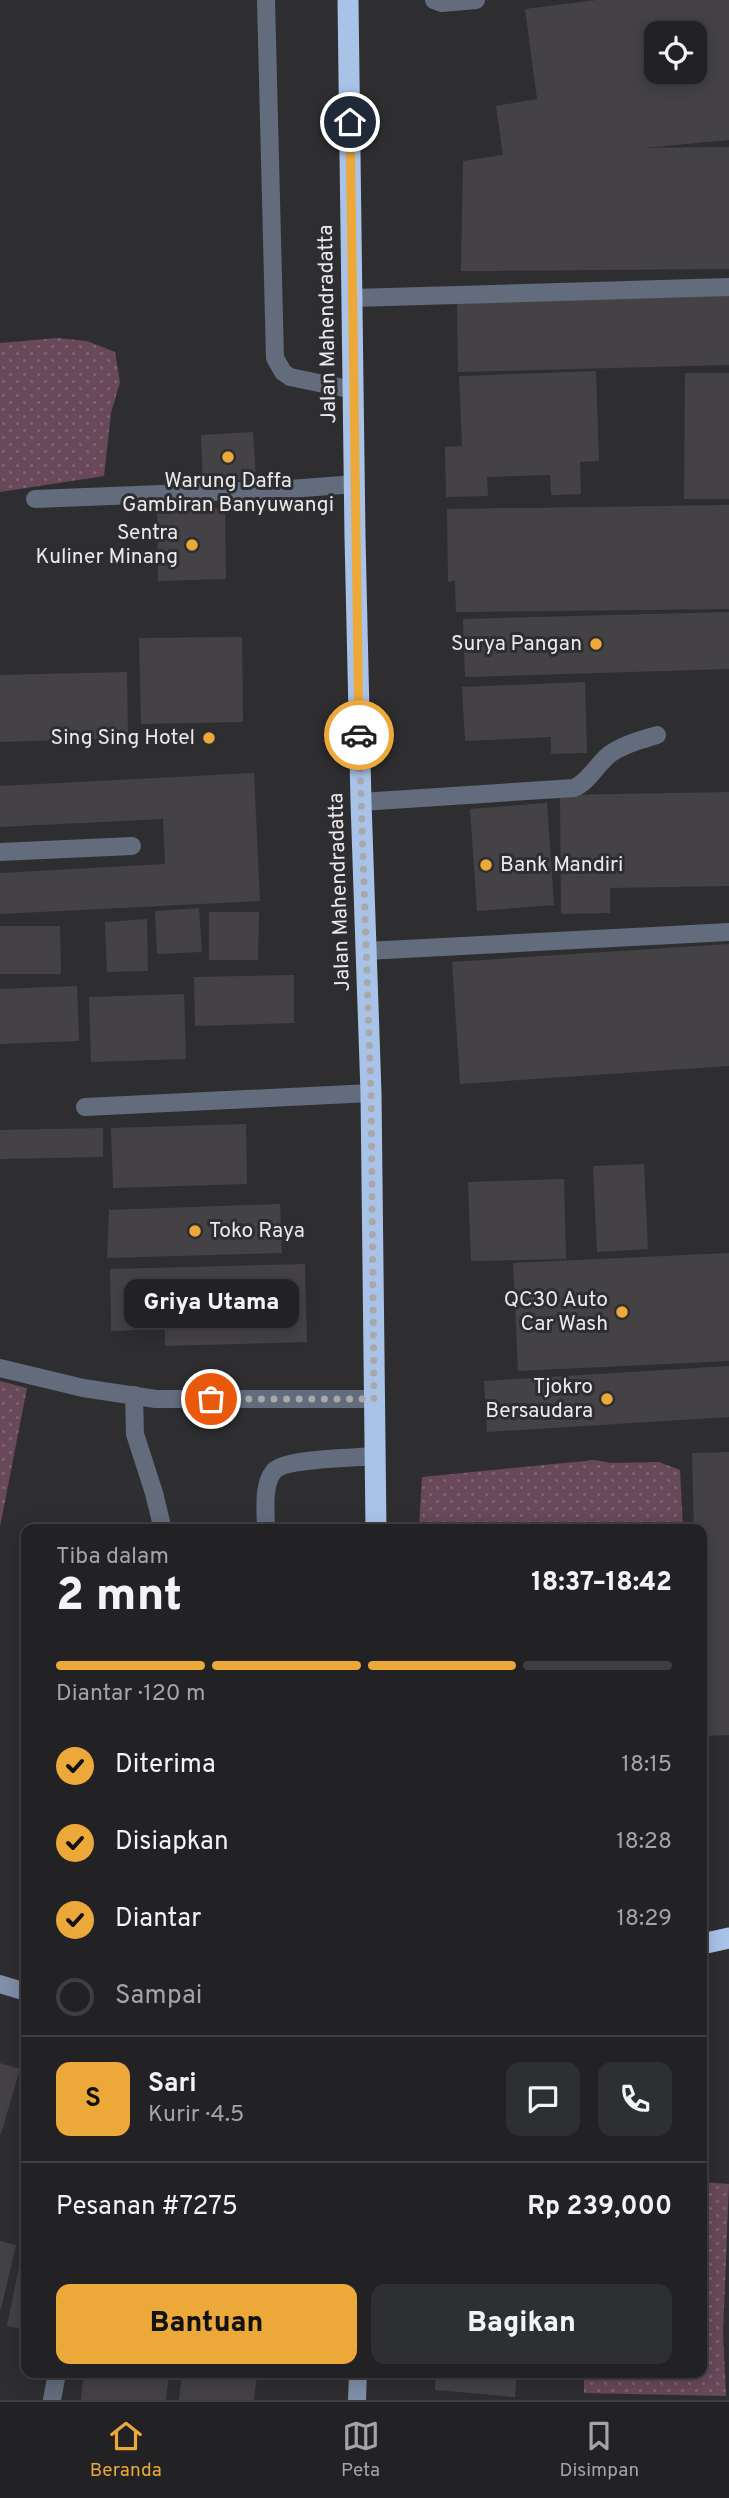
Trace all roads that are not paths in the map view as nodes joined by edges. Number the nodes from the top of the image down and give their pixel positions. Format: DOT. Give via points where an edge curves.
graph roads {
  1 [pos="266,0"];
  2 [pos="348,0"];
  3 [pos="434,0"];
  4 [pos="476,0"];
  5 [pos="729,287"];
  6 [pos="352,298"];
  7 [pos="353,390"];
  8 [pos="355,484"];
  9 [pos="35,499"];
  10 [pos="657,735"];
  11 [pos="361,802"];
  12 [pos="132,846"];
  13 [pos="0,852"];
  14 [pos="729,932"];
  15 [pos="366,950"];
  16 [pos="371,1093"];
  17 [pos="85,1107"];
  18 [pos="0,1368"];
  19 [pos="134,1395"];
  20 [pos="374,1399"];
  21 [pos="375,1456"];
  22 [pos="162,1524"];
  23 [pos="266,1524"];
  24 [pos="376,1524"];
  25 [pos="729,1938"];
  26 [pos="707,1943"];
  27 [pos="0,1984"];
  28 [pos="21,1990"];
  29 [pos="56,2378"];
  30 [pos="358,2378"];
  31 [pos="52,2400"];
  32 [pos="356,2400"];
  1 -- 7 [label="street" via="275,358 290,377"];
  2 -- 6 [label="highway, Jalan Mahendradatta"];
  3 -- 4 [label="street"];
  5 -- 6 [label="street"];
  6 -- 7 [label="highway, Jalan Mahendradatta"];
  7 -- 8 [label="highway, Jalan Mahendradatta"];
  8 -- 9 [label="street"];
  8 -- 11 [label="highway, Jalan Mahendradatta"];
  10 -- 11 [label="street" via="611,753 573,788"];
  11 -- 15 [label="highway, Jalan Mahendradatta"];
  12 -- 13 [label="street"];
  14 -- 15 [label="street"];
  15 -- 16 [label="highway, Jalan Mahendradatta"];
  16 -- 17 [label="street"];
  16 -- 20 [label="highway, Jalan Mahendradatta"];
  18 -- 19 [label="street"];
  19 -- 20 [label="street" via="156,1399"];
  19 -- 22 [label="street" via="135,1434"];
  20 -- 21 [label="highway, Jalan Mahendradatta"];
  21 -- 23 [label="street" via="287,1463 274,1471 267,1486"];
  21 -- 24 [label="highway, Jalan Mahendradatta"];
  25 -- 26 [label="highway"];
  27 -- 28 [label="main road"];
  29 -- 31 [label="street"];
  30 -- 32 [label="main road"];
}
